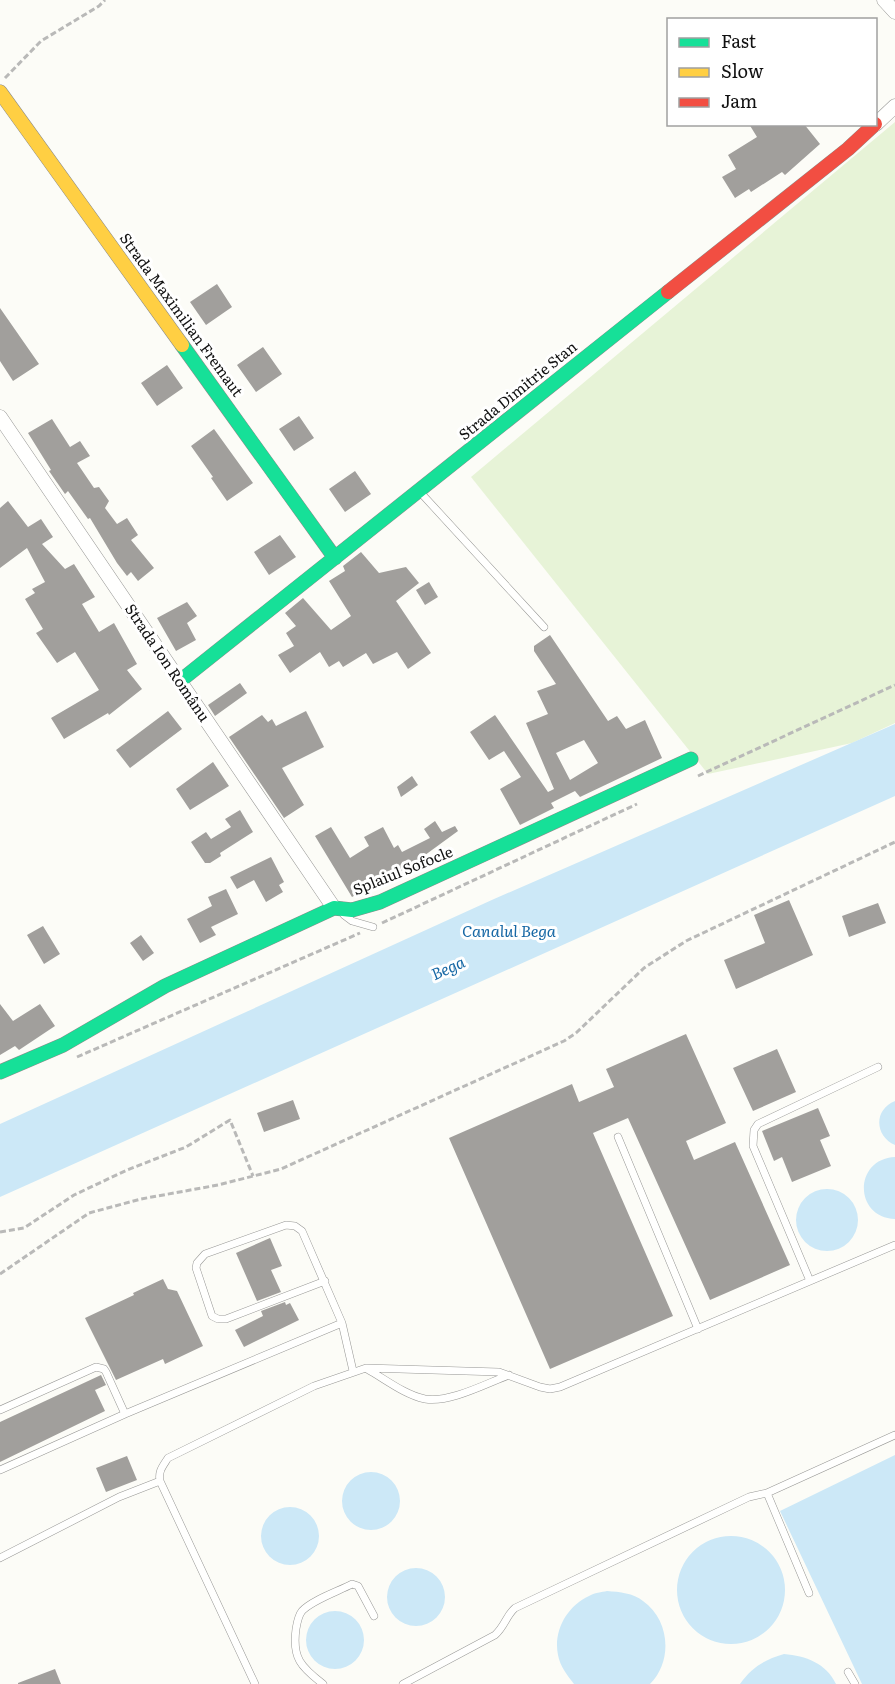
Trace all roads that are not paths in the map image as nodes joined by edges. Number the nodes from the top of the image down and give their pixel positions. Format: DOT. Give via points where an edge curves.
graph roads {
  1 [pos="884,0"];
  2 [pos="895,12"];
  3 [pos="0,92"];
  4 [pos="895,106"];
  5 [pos="877,122"];
  6 [pos="873,126"];
  7 [pos="0,417"];
  8 [pos="419,491"];
  9 [pos="335,558"];
  10 [pos="544,627"];
  11 [pos="180,681"];
  12 [pos="691,759"];
  13 [pos="334,908"];
  14 [pos="373,927"];
  15 [pos="878,1067"];
  16 [pos="0,1072"];
  17 [pos="618,1137"];
  18 [pos="895,1245"];
  19 [pos="325,1281"];
  20 [pos="810,1281"];
  21 [pos="342,1323"];
  22 [pos="698,1329"];
  23 [pos="366,1368"];
  24 [pos="353,1371"];
  25 [pos="509,1376"];
  26 [pos="0,1410"];
  27 [pos="125,1414"];
  28 [pos="895,1435"];
  29 [pos="0,1470"];
  30 [pos="160,1481"];
  31 [pos="767,1493"];
  32 [pos="0,1558"];
  33 [pos="809,1593"];
  34 [pos="374,1616"];
  35 [pos="848,1672"];
  36 [pos="255,1684"];
  37 [pos="323,1684"];
  38 [pos="403,1684"];
  39 [pos="855,1684"];
  1 -- 2 [label="street"];
  3 -- 9 [label="street, Strada Maximilian Fremaut"];
  4 -- 5 [label="street, Strada Dimitrie Stan"];
  6 -- 8 [label="street, Strada Dimitrie Stan"];
  7 -- 11 [label="street, Strada Ion Românu"];
  8 -- 9 [label="street, Strada Dimitrie Stan"];
  8 -- 10 [label="lane"];
  9 -- 11 [label="street, Strada Dimitrie Stan"];
  11 -- 13 [label="street, Strada Ion Românu"];
  12 -- 13 [label="street, Splaiul Sofocle" via="381,902 352,910"];
  13 -- 14 [label="lane" via="352,921"];
  13 -- 16 [label="street, Splaiul Sofocle" via="165,986 63,1045"];
  15 -- 20 [label="lane" via="758,1124 754,1130 753,1146"];
  17 -- 22 [label="lane"];
  18 -- 20 [label="lane"];
  19 -- 19 [label="lane" via="302,1231 286,1225 205,1254 196,1268 212,1316 218,1319"];
  19 -- 21 [label="lane"];
  20 -- 22 [label="lane"];
  21 -- 24 [label="lane"];
  21 -- 27 [label="lane"];
  22 -- 25 [label="lane" via="560,1387 540,1387"];
  23 -- 24 [label="lane"];
  23 -- 25 [label="lane" via="499,1372"];
  23 -- 25 [label="lane" via="424,1399 450,1398"];
  24 -- 30 [label="lane" via="314,1386 168,1458 161,1468"];
  26 -- 27 [label="lane" via="96,1367 106,1372"];
  27 -- 29 [label="lane"];
  28 -- 31 [label="lane"];
  30 -- 32 [label="lane" via="119,1497"];
  30 -- 36 [label="lane"];
  31 -- 33 [label="lane"];
  31 -- 38 [label="lane" via="749,1497 515,1608 495,1635"];
  34 -- 37 [label="lane" via="358,1586 352,1584 303,1610 294,1641 296,1657"];
  35 -- 39 [label="lane"];
}
